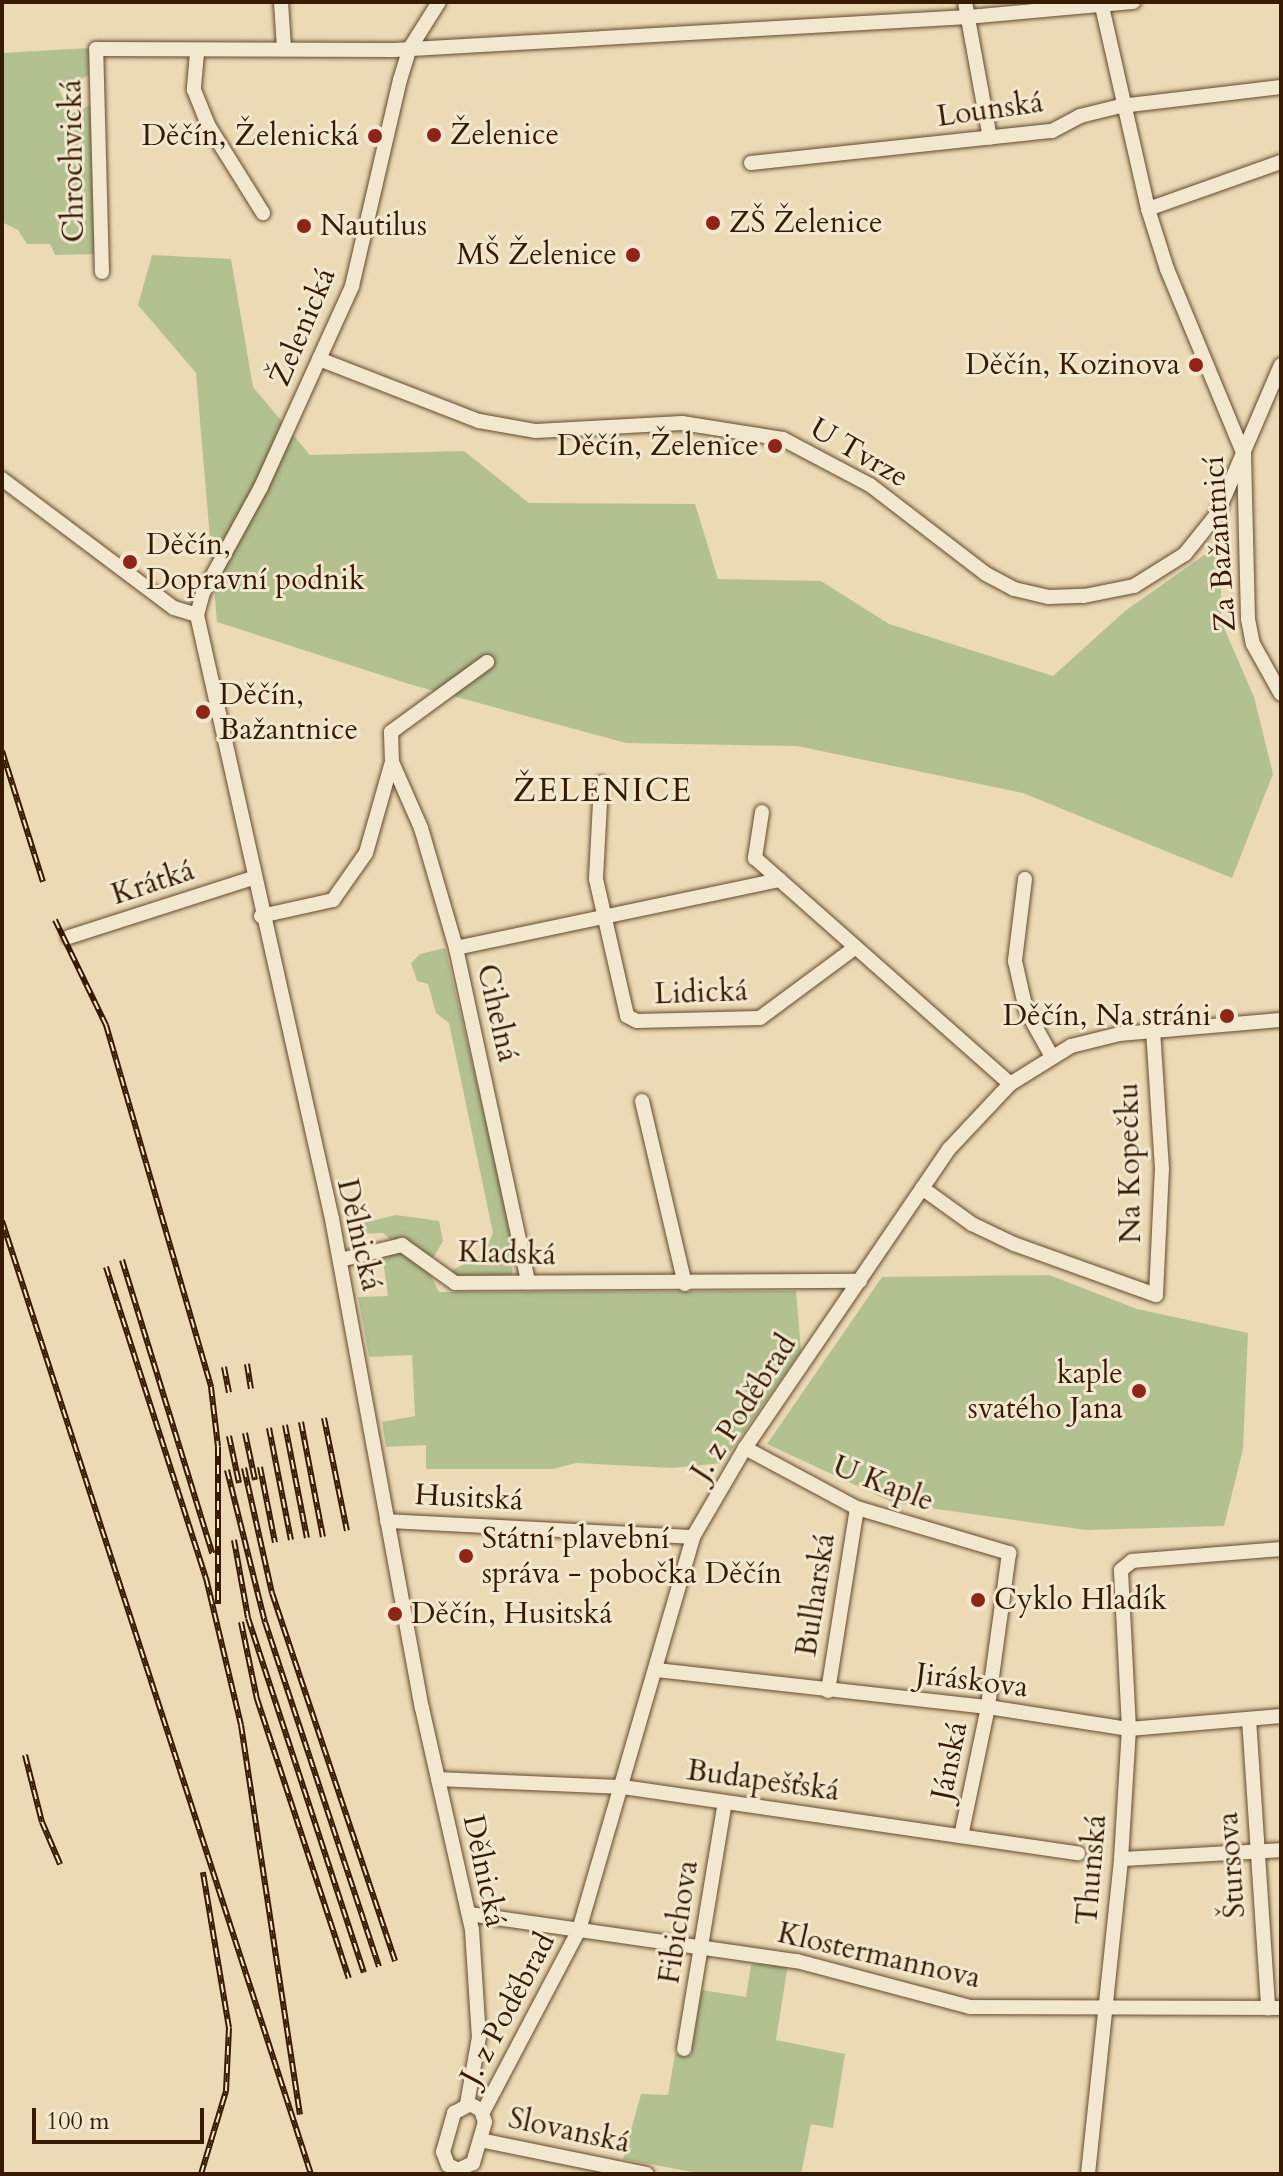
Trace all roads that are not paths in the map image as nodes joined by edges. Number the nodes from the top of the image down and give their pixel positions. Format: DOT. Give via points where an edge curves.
graph roads {
  1 [pos="281,2"];
  2 [pos="439,2"];
  3 [pos="1133,2"];
  4 [pos="1102,4"];
  5 [pos="966,10"];
  6 [pos="284,48"];
  7 [pos="410,48"];
  8 [pos="197,53"];
  9 [pos="1281,87"];
  10 [pos="1121,106"];
  11 [pos="990,138"];
  12 [pos="1281,162"];
  13 [pos="751,163"];
  14 [pos="1148,209"];
  15 [pos="263,213"];
  16 [pos="102,272"];
  17 [pos="319,359"];
  18 [pos="1281,365"];
  19 [pos="1244,455"];
  20 [pos="2,479"];
  21 [pos="197,615"];
  22 [pos="487,662"];
  23 [pos="1281,694"];
  24 [pos="392,762"];
  25 [pos="601,783"];
  26 [pos="762,812"];
  27 [pos="253,878"];
  28 [pos="1025,879"];
  29 [pos="780,880"];
  30 [pos="261,916"];
  31 [pos="603,917"];
  32 [pos="69,937"];
  33 [pos="856,947"];
  34 [pos="456,948"];
  35 [pos="1281,1020"];
  36 [pos="1153,1030"];
  37 [pos="1051,1055"];
  38 [pos="1010,1084"];
  39 [pos="642,1101"];
  40 [pos="922,1188"];
  41 [pos="340,1260"];
  42 [pos="860,1281"];
  43 [pos="528,1282"];
  44 [pos="685,1284"];
  45 [pos="745,1448"];
  46 [pos="857,1508"];
  47 [pos="387,1521"];
  48 [pos="693,1537"];
  49 [pos="1281,1549"];
  50 [pos="1009,1553"];
  51 [pos="657,1670"];
  52 [pos="828,1691"];
  53 [pos="988,1707"];
  54 [pos="1281,1716"];
  55 [pos="1249,1719"];
  56 [pos="1129,1729"];
  57 [pos="438,1779"];
  58 [pos="623,1787"];
  59 [pos="725,1802"];
  60 [pos="961,1836"];
  61 [pos="1281,1850"];
  62 [pos="1257,1852"];
  63 [pos="1078,1853"];
  64 [pos="1121,1859"];
  65 [pos="469,1914"];
  66 [pos="579,1930"];
  67 [pos="700,1949"];
  68 [pos="1275,2008"];
  69 [pos="1104,2009"];
  70 [pos="684,2049"];
  71 [pos="467,2104"];
  72 [pos="483,2112"];
  73 [pos="480,2140"];
  74 [pos="445,2170"];
  75 [pos="471,2170"];
  76 [pos="647,2174"];
  77 [pos="1088,2174"];
  1 -- 6 [label="street"];
  2 -- 7 [label="street, Želenická"];
  3 -- 4 [label="street"];
  4 -- 5 [label="street"];
  4 -- 10 [label="street, Za Bažantnicí"];
  5 -- 7 [label="street"];
  5 -- 11 [label="street"];
  6 -- 7 [label="street"];
  6 -- 8 [label="street"];
  7 -- 17 [label="street, Želenická" via="352,286"];
  8 -- 15 [label="street" via="194,90 208,125"];
  8 -- 16 [label="street, Chrochvická" via="96,49"];
  9 -- 10 [label="street, Lounská"];
  10 -- 11 [label="street, Lounská" via="1080,116 1052,131"];
  10 -- 14 [label="street, Za Bažantnicí"];
  11 -- 13 [label="street, Lounská"];
  12 -- 14 [label="street"];
  14 -- 19 [label="street, Za Bažantnicí" via="1167,269"];
  17 -- 19 [label="street, U Tvrze" via="479,421 536,431 682,423 783,439 838,463 986,574 1014,589 1049,597 1134,586 1185,554 1217,514"];
  17 -- 21 [label="street, Želenická" via="261,487 203,593"];
  18 -- 19 [label="street, U Tvrze"];
  19 -- 23 [label="street, Za Bažantnicí" via="1248,619 1253,644"];
  20 -- 21 [label="street" via="174,608"];
  21 -- 27 [label="street, Dělnická"];
  22 -- 24 [label="street" via="391,732"];
  24 -- 30 [label="street" via="366,853 333,900"];
  24 -- 34 [label="street, Cihelná" via="421,828"];
  25 -- 31 [label="street" via="594,845"];
  26 -- 29 [label="street" via="755,858"];
  27 -- 30 [label="street, Dělnická"];
  27 -- 32 [label="street, Krátká"];
  28 -- 37 [label="street" via="1015,961 1026,1010"];
  29 -- 31 [label="street"];
  29 -- 33 [label="street"];
  30 -- 41 [label="street, Dělnická"];
  31 -- 33 [label="street, Lidická" via="627,1016 637,1021 760,1018"];
  31 -- 34 [label="street"];
  33 -- 38 [label="street"];
  34 -- 43 [label="street, Cihelná"];
  35 -- 36 [label="street, J. z Poděbrad"];
  36 -- 37 [label="street, J. z Poděbrad" via="1092,1039"];
  36 -- 40 [label="street, Na Kopečku" via="1162,1169 1156,1295 1014,1244 972,1224"];
  37 -- 38 [label="street, J. z Poděbrad"];
  38 -- 40 [label="street, J. z Poděbrad" via="949,1149"];
  39 -- 44 [label="street"];
  40 -- 42 [label="street, J. z Poděbrad"];
  41 -- 43 [label="street, Kladská" via="402,1245 455,1283"];
  41 -- 47 [label="street, Dělnická"];
  42 -- 44 [label="street, Kladská"];
  42 -- 45 [label="street, J. z Poděbrad"];
  43 -- 44 [label="street, Kladská"];
  45 -- 46 [label="street, U Kaple"];
  45 -- 48 [label="street, J. z Poděbrad"];
  46 -- 50 [label="street, U Kaple"];
  46 -- 52 [label="street, Bulharská"];
  47 -- 48 [label="street, Husitská"];
  47 -- 57 [label="street, Dělnická"];
  48 -- 51 [label="street, J. z Poděbrad"];
  49 -- 56 [label="street, Thunská" via="1132,1561 1121,1570"];
  50 -- 53 [label="street, Jánská"];
  51 -- 52 [label="street, Jiráskova"];
  51 -- 58 [label="street, J. z Poděbrad"];
  52 -- 53 [label="street, Jiráskova"];
  53 -- 56 [label="street, Jiráskova"];
  53 -- 60 [label="street, Jánská"];
  54 -- 55 [label="street, Jiráskova"];
  55 -- 56 [label="street, Jiráskova"];
  55 -- 62 [label="street, Štursova"];
  56 -- 64 [label="street, Thunská"];
  57 -- 58 [label="street, Budapešťská"];
  57 -- 65 [label="street, Dělnická"];
  58 -- 59 [label="street, Budapešťská"];
  58 -- 66 [label="street, J. z Poděbrad"];
  59 -- 60 [label="street, Budapešťská"];
  59 -- 67 [label="street, Fibichova"];
  60 -- 63 [label="street, Budapešťská"];
  61 -- 62 [label="street"];
  62 -- 64 [label="street"];
  62 -- 68 [label="street, Štursova"];
  64 -- 69 [label="street, Thunská"];
  65 -- 66 [label="street, Klostermannova"];
  65 -- 71 [label="street, Dělnická" via="479,2025"];
  66 -- 67 [label="street, Klostermannova"];
  66 -- 72 [label="street, J. z Poděbrad"];
  67 -- 69 [label="street, Klostermannova" via="797,1961 970,2007"];
  67 -- 70 [label="street, Fibichova"];
  68 -- 69 [label="street, Klostermannova"];
  69 -- 77 [label="street, Thunská"];
  71 -- 72 [label="street"];
  71 -- 74 [label="street" via="453,2116 443,2152"];
  72 -- 73 [label="street"];
  73 -- 75 [label="street"];
  73 -- 76 [label="street, Slovanská"];
  74 -- 75 [label="street"];
}
